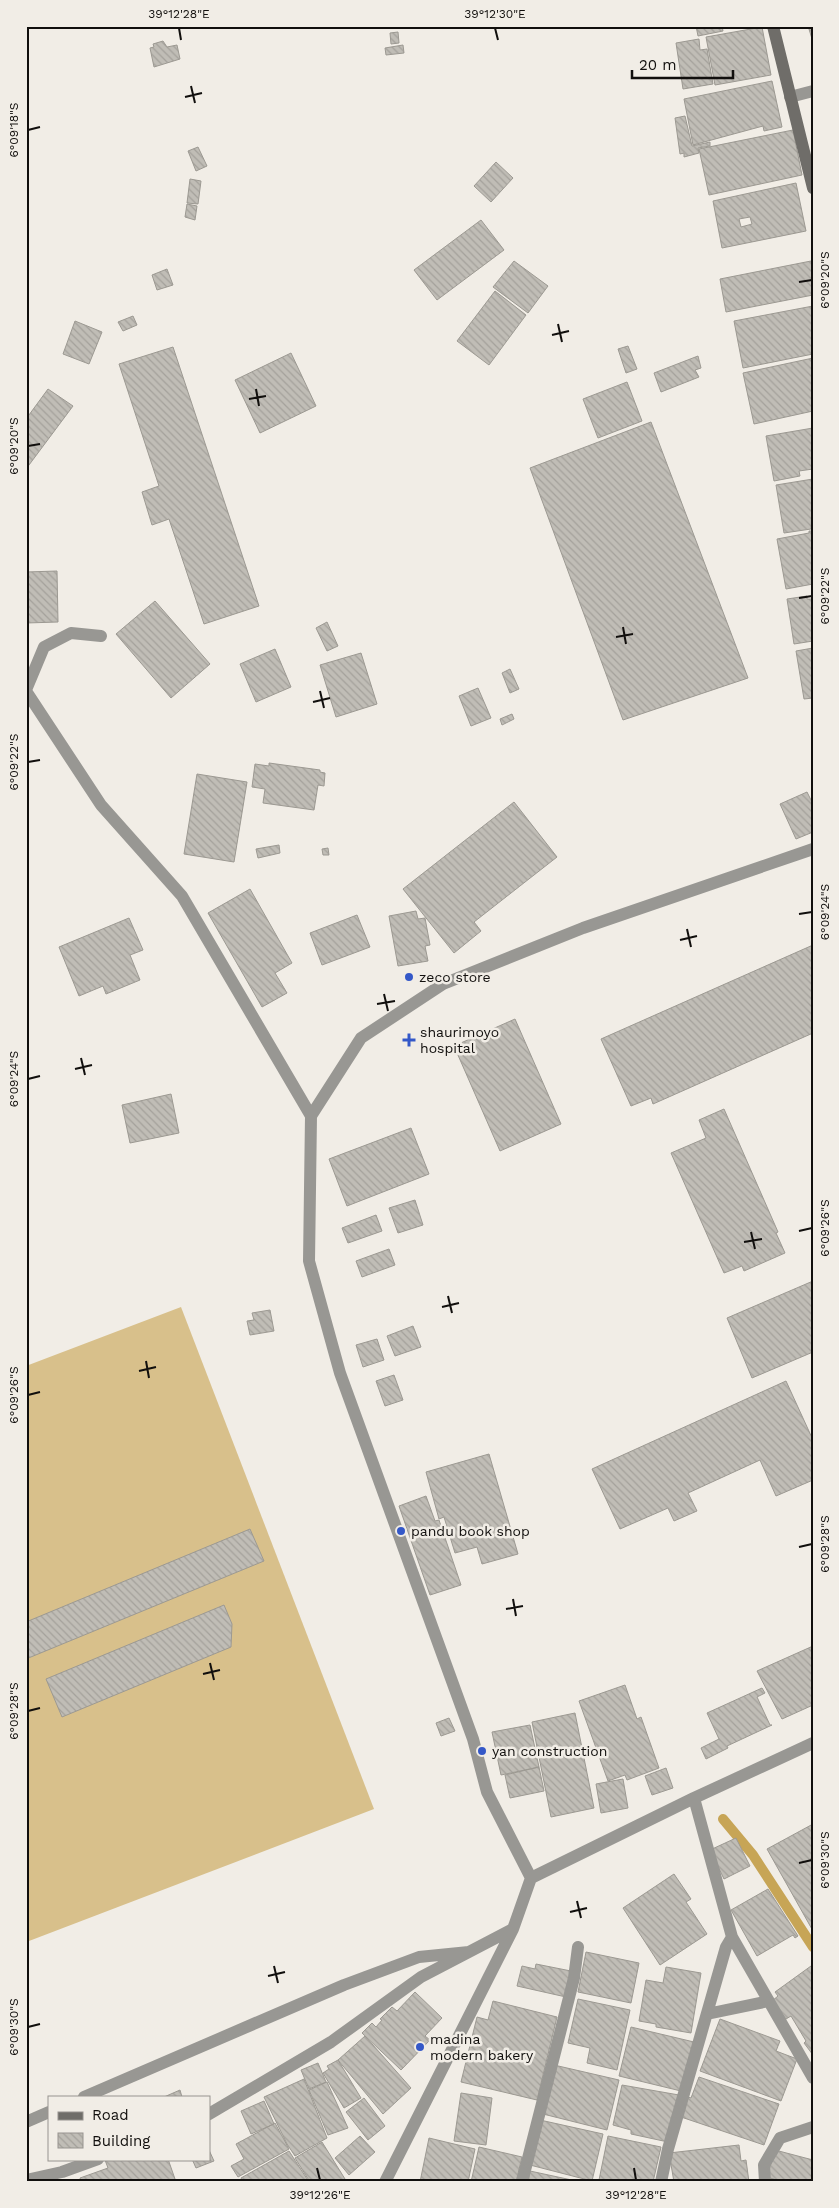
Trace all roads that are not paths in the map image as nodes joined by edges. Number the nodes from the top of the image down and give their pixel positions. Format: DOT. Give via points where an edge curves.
graph roads {
  1 [pos="773,26"];
  2 [pos="813,91"];
  3 [pos="790,97"];
  4 [pos="813,188"];
  5 [pos="101,636"];
  6 [pos="26,691"];
  7 [pos="813,849"];
  8 [pos="311,1116"];
  9 [pos="813,1742"];
  10 [pos="694,1798"];
  11 [pos="531,1878"];
  12 [pos="512,1930"];
  13 [pos="732,1938"];
  14 [pos="578,1947"];
  15 [pos="469,1952"];
  16 [pos="769,2001"];
  17 [pos="707,2014"];
  18 [pos="813,2078"];
  19 [pos="86,2096"];
  20 [pos="48,2112"];
  21 [pos="210,2113"];
  22 [pos="26,2122"];
  23 [pos="813,2127"];
  24 [pos="95,2160"];
  25 [pos="26,2180"];
  26 [pos="385,2182"];
  27 [pos="522,2182"];
  28 [pos="661,2182"];
  29 [pos="765,2182"];
  1 -- 3 [label="street"];
  2 -- 3 [label="street"];
  3 -- 4 [label="street"];
  5 -- 6 [label="street" via="70,632 44,647"];
  6 -- 8 [label="street" via="101,805 182,896"];
  7 -- 8 [label="street" via="583,928 443,984 361,1038"];
  8 -- 11 [label="street" via="309,1261 340,1373 473,1739 487,1792"];
  9 -- 10 [label="street"];
  10 -- 11 [label="street"];
  10 -- 13 [label="street"];
  11 -- 12 [label="street"];
  12 -- 15 [label="street"];
  12 -- 26 [label="street"];
  13 -- 16 [label="street"];
  13 -- 17 [label="street" via="726,1947"];
  14 -- 27 [label="street"];
  15 -- 19 [label="street" via="419,1957 344,1985"];
  15 -- 21 [label="street" via="421,1977 331,2042"];
  16 -- 17 [label="street"];
  16 -- 18 [label="street"];
  17 -- 28 [label="street"];
  20 -- 22 [label="street"];
  23 -- 29 [label="street" via="780,2138 764,2165"];
  24 -- 25 [label="street"];
}
